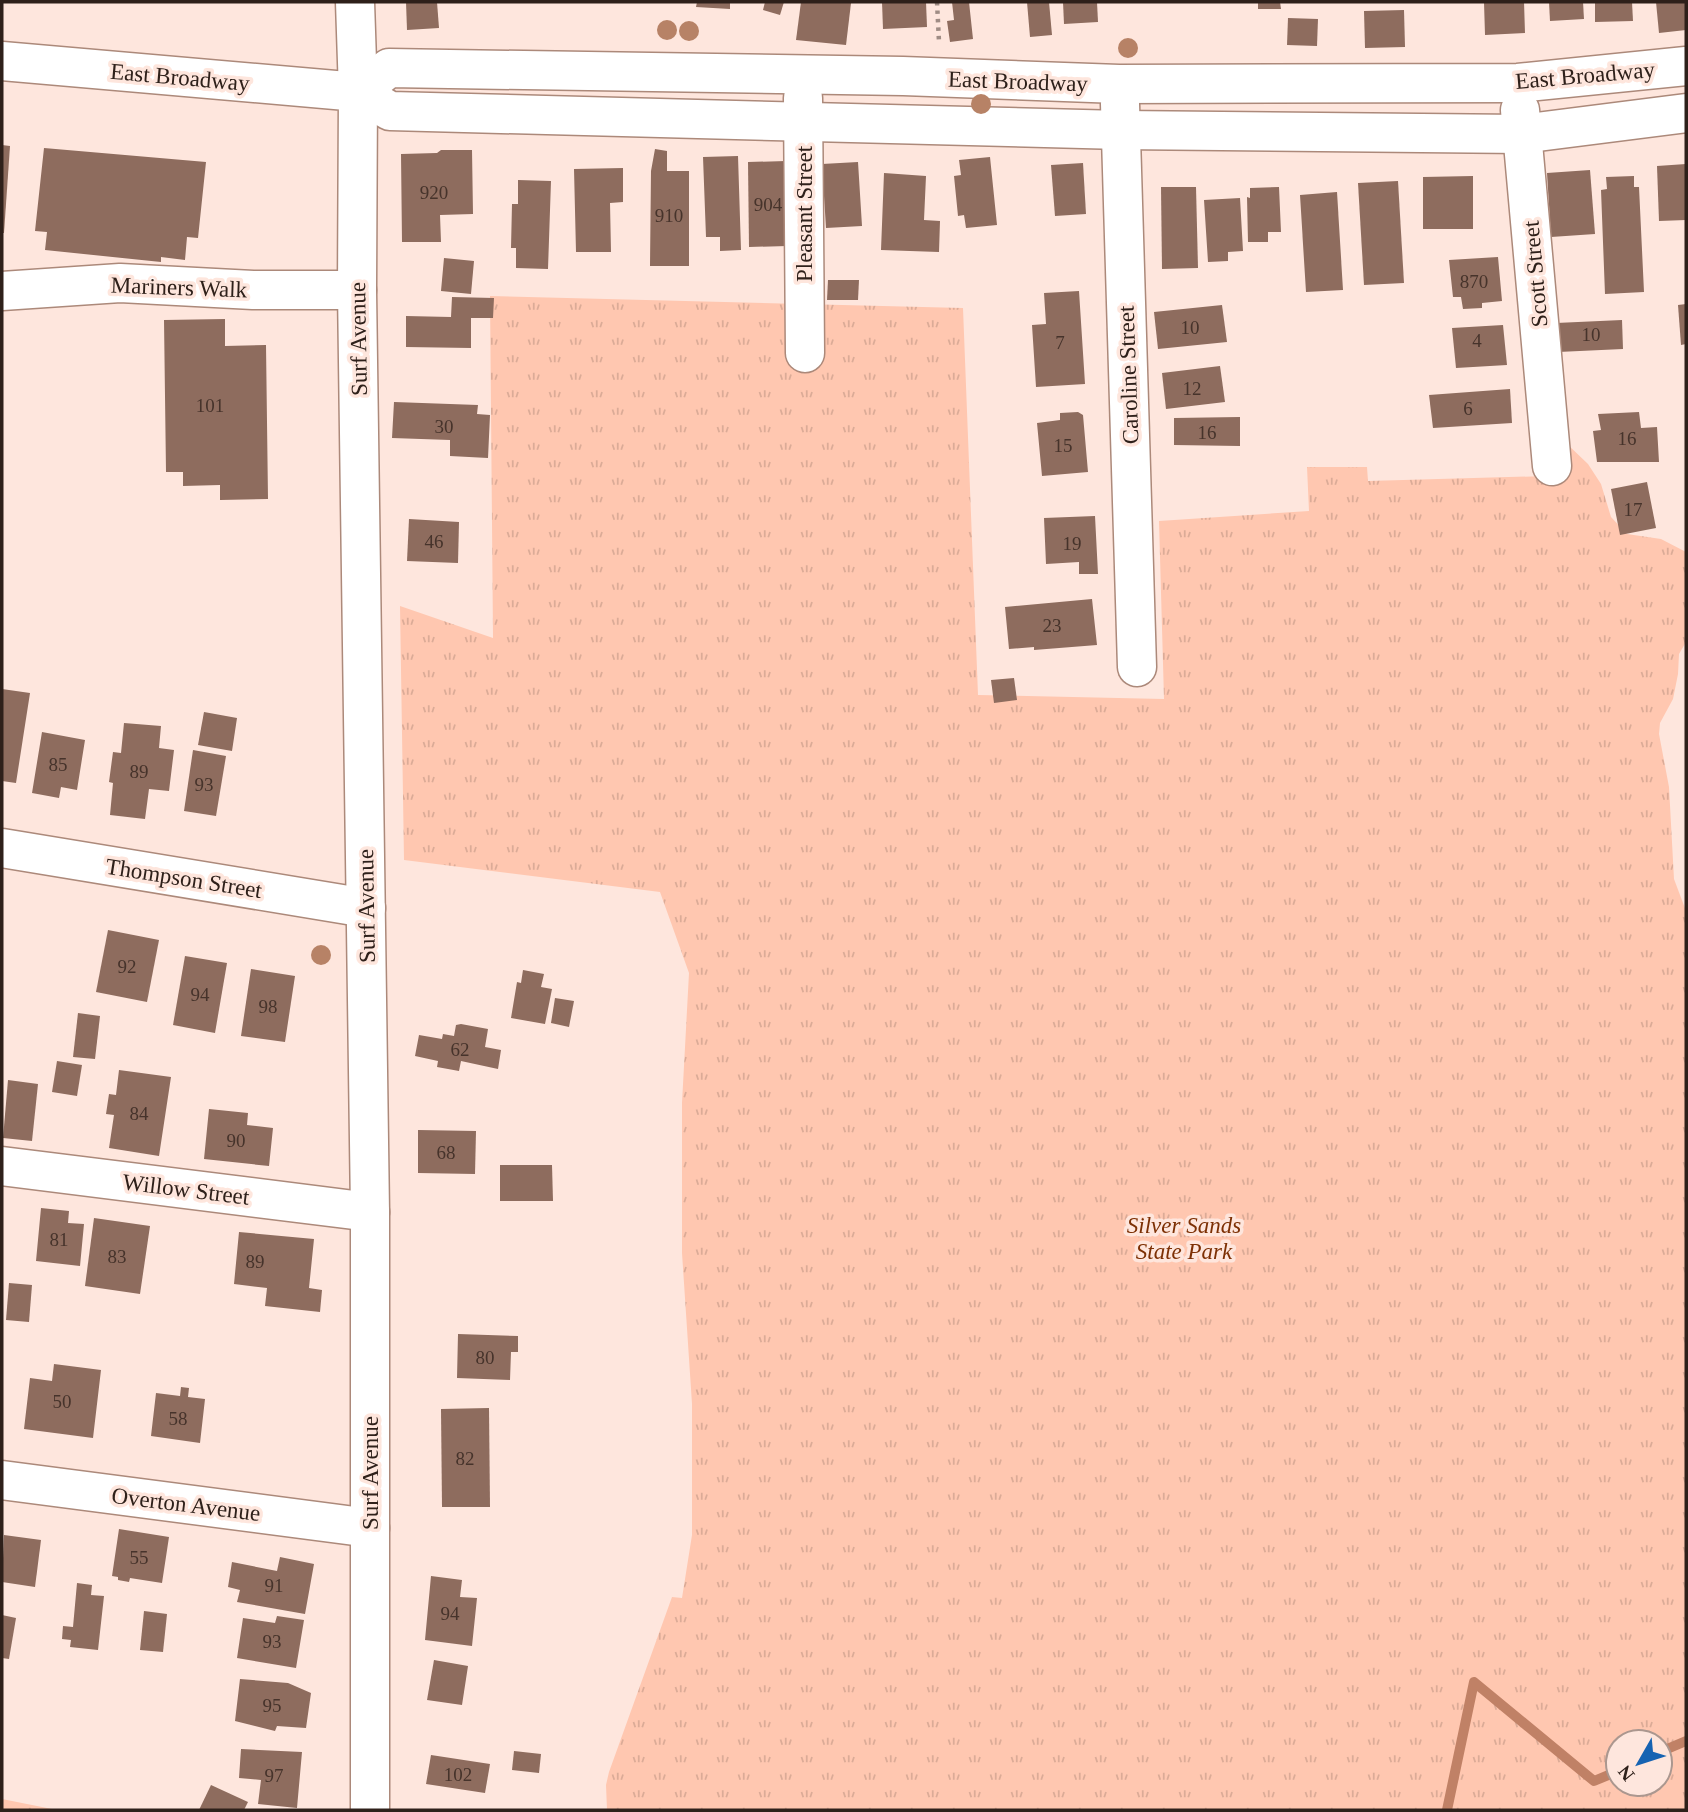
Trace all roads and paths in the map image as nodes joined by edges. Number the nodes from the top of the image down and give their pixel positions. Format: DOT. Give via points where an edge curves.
graph roads {
  1 [pos="355,2"];
  2 [pos="937,2"];
  3 [pos="939,43"];
  4 [pos="2,61"];
  5 [pos="1686,66"];
  6 [pos="803,75"];
  7 [pos="1518,83"];
  8 [pos="1119,84"];
  9 [pos="358,92"];
  10 [pos="1686,113"];
  11 [pos="803,121"];
  12 [pos="1121,130"];
  13 [pos="1522,134"];
  14 [pos="357,290"];
  15 [pos="2,291"];
  16 [pos="805,353"];
  17 [pos="1552,466"];
  18 [pos="1137,667"];
  19 [pos="2,848"];
  20 [pos="366,908"];
  21 [pos="2,1166"];
  22 [pos="370,1212"];
  23 [pos="2,1480"];
  24 [pos="370,1528"];
  25 [pos="370,1810"];
  1 -- 9 [label="street, Surf Avenue"];
  2 -- 3 [label="path"];
  4 -- 9 [label="street, East Broadway"];
  5 -- 7 [label="street, East Broadway"];
  6 -- 8 [label="street, East Broadway"];
  6 -- 9 [label="street, East Broadway" via="389,68"];
  6 -- 11 [label="street, Pleasant Street"];
  7 -- 8 [label="street, East Broadway"];
  7 -- 13 [label="street, Scott Street"];
  8 -- 12 [label="street, Caroline Street"];
  9 -- 11 [label="street, East Broadway" via="390,111"];
  9 -- 14 [label="street, Surf Avenue"];
  10 -- 13 [label="street, East Broadway"];
  11 -- 12 [label="street, East Broadway"];
  11 -- 16 [label="street, Pleasant Street"];
  12 -- 13 [label="street, East Broadway"];
  12 -- 18 [label="street, Caroline Street"];
  13 -- 17 [label="street, Scott Street"];
  14 -- 15 [label="street, Mariners Walk" via="121,283"];
  14 -- 20 [label="street, Surf Avenue"];
  19 -- 20 [label="street, Thompson Street"];
  20 -- 22 [label="street, Surf Avenue"];
  21 -- 22 [label="street, Willow Street"];
  22 -- 24 [label="street, Surf Avenue"];
  23 -- 24 [label="street, Overton Avenue"];
  24 -- 25 [label="street, Surf Avenue"];
}
